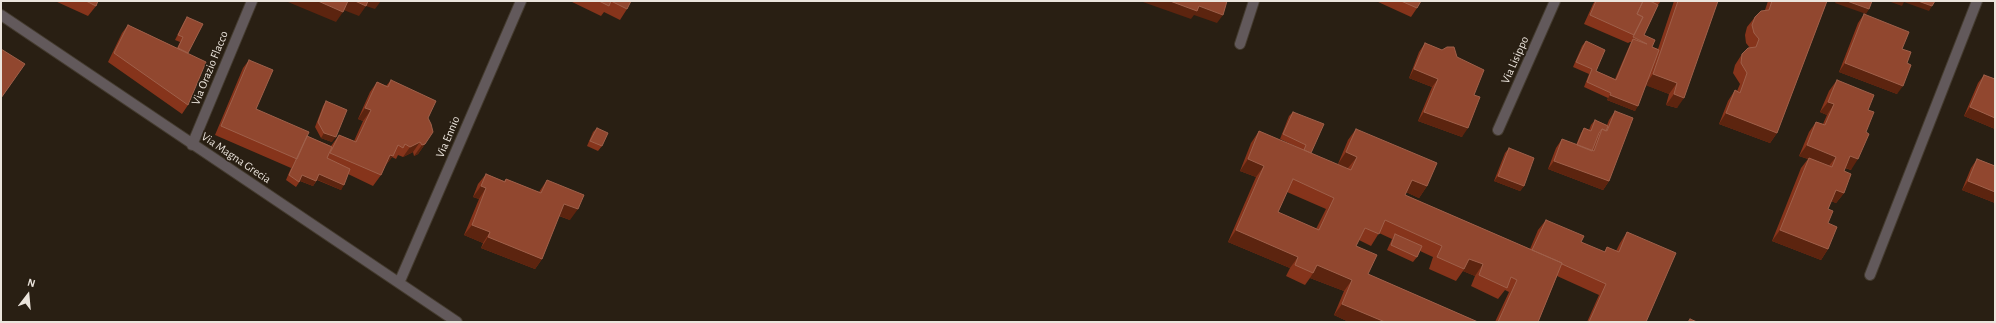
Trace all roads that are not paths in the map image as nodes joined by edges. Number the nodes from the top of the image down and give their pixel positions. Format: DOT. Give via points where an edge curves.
graph roads {
  1 [pos="252,1"];
  2 [pos="521,1"];
  3 [pos="1254,1"];
  4 [pos="1555,1"];
  5 [pos="1978,1"];
  6 [pos="1,15"];
  7 [pos="1240,44"];
  8 [pos="1498,130"];
  9 [pos="192,145"];
  10 [pos="1870,275"];
  11 [pos="399,283"];
  12 [pos="457,322"];
  1 -- 9 [label="street, Via Orazio Flacco"];
  2 -- 11 [label="street, Via Ennio"];
  3 -- 7 [label="street"];
  4 -- 8 [label="street, Via Lisippo"];
  5 -- 10 [label="street"];
  6 -- 9 [label="street, Via Magna Grecia"];
  9 -- 11 [label="street, Via Magna Grecia"];
  11 -- 12 [label="street, Via Magna Grecia"];
}
